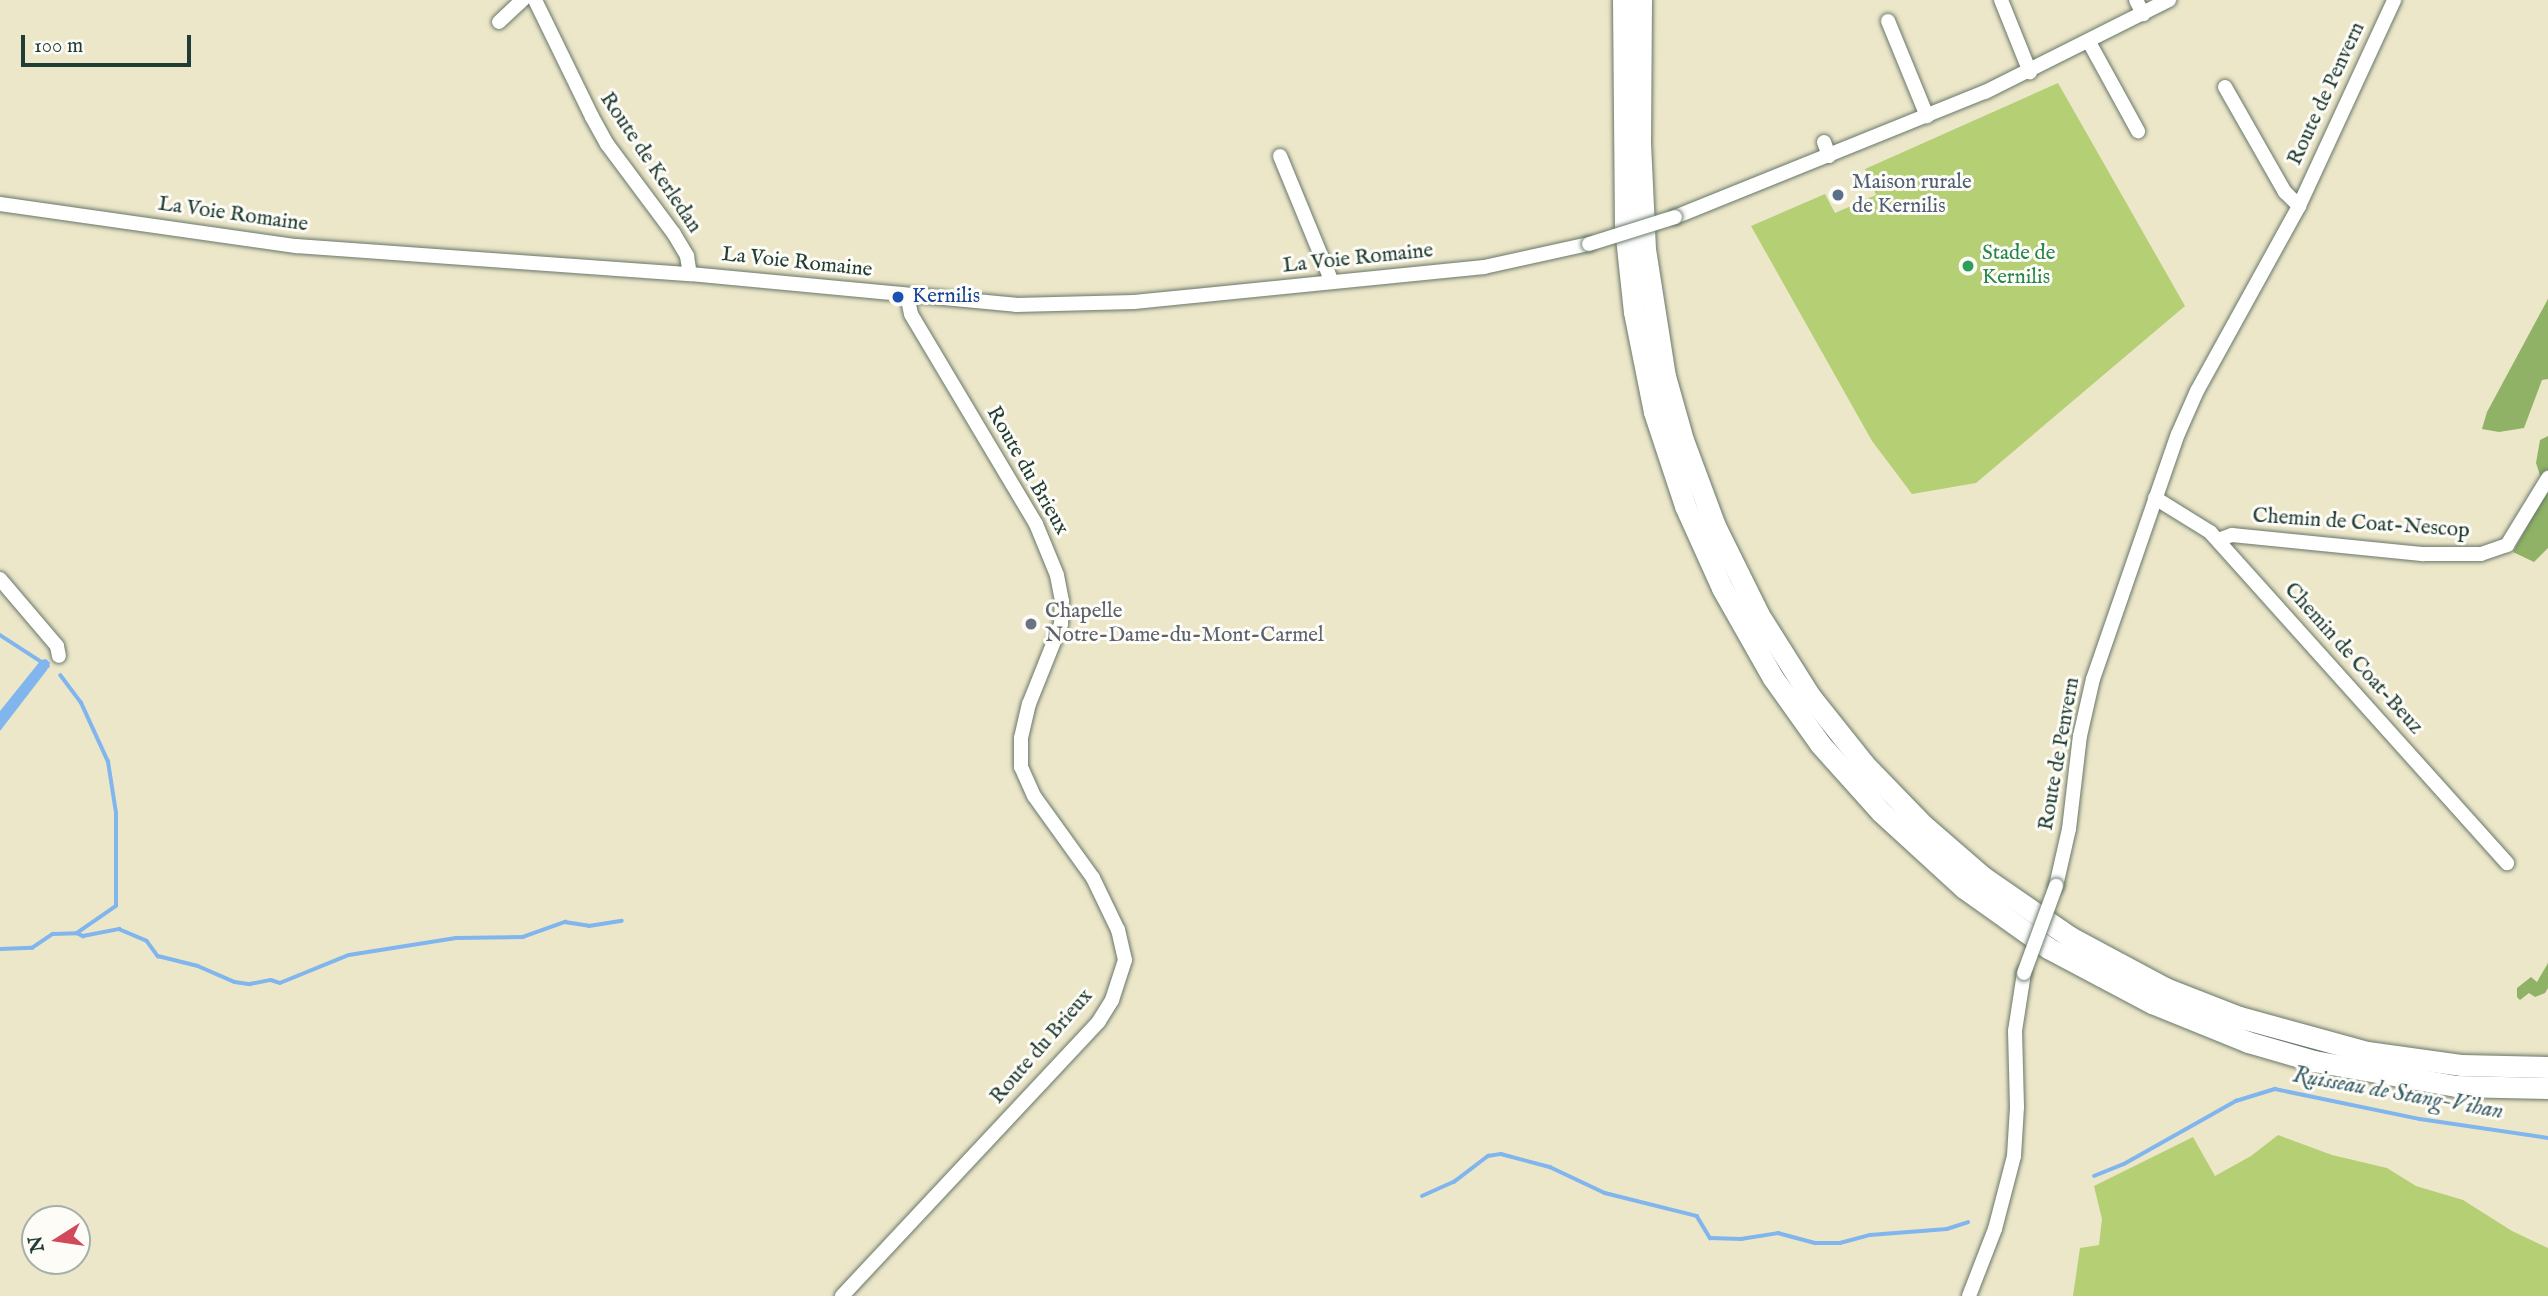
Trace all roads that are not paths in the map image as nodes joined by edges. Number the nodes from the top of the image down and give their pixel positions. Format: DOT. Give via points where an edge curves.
graph roads {
  1 [pos="523,0"];
  2 [pos="535,0"];
  3 [pos="1623,0"];
  4 [pos="1641,0"];
  5 [pos="2001,0"];
  6 [pos="2136,0"];
  7 [pos="2169,0"];
  8 [pos="2394,0"];
  9 [pos="2143,15"];
  10 [pos="1888,21"];
  11 [pos="499,22"];
  12 [pos="2089,42"];
  13 [pos="2030,72"];
  14 [pos="2224,87"];
  15 [pos="1927,116"];
  16 [pos="2138,131"];
  17 [pos="1280,156"];
  18 [pos="0,204"];
  19 [pos="2298,206"];
  20 [pos="690,274"];
  21 [pos="1332,282"];
  22 [pos="907,295"];
  23 [pos="2548,478"];
  24 [pos="2155,498"];
  25 [pos="2218,540"];
  26 [pos="0,579"];
  27 [pos="59,656"];
  28 [pos="2507,863"];
  29 [pos="2548,1068"];
  30 [pos="2548,1088"];
  31 [pos="842,1296"];
  32 [pos="1969,1296"];
  1 -- 11 [label="street"];
  2 -- 20 [label="street, Route de Kerledan" via="607,144 674,234 687,256"];
  3 -- 30 [label="highway" via="1625,228 1634,312 1654,412 1685,506 1722,588 1773,678 1820,744 1881,812 1964,888 2048,948 2152,1003 2248,1042 2314,1062 2456,1086"];
  4 -- 29 [label="highway" via="1645,249 1672,404 1715,526 1759,615 1810,696 1855,753 1923,825 1983,877 2070,937 2165,988 2262,1024 2367,1052 2462,1065"];
  5 -- 13 [label="street"];
  6 -- 9 [label="street"];
  7 -- 9 [label="street"];
  8 -- 19 [label="street, Route de Penvern"];
  9 -- 12 [label="street"];
  10 -- 15 [label="street"];
  12 -- 13 [label="street"];
  12 -- 16 [label="street"];
  13 -- 15 [label="street"];
  14 -- 19 [label="street, Route de Penvern" via="2285,192"];
  15 -- 21 [label="street, La Voie Romaine, bridge" via="1826,149 1675,217 1589,244 1504,264"];
  17 -- 21 [label="street"];
  18 -- 20 [label="street, La Voie Romaine" via="296,246"];
  19 -- 24 [label="street, Route de Penvern" via="2197,391"];
  20 -- 22 [label="street, La Voie Romaine"];
  21 -- 22 [label="street, La Voie Romaine" via="1080,306"];
  22 -- 31 [label="street, Route du Brieux" via="911,314 1037,524 1057,575 1061,624 1027,712 1021,766 1034,796 1093,878 1118,930 1125,960 1112,1000 1099,1021"];
  23 -- 25 [label="street, Chemin de Coat-Nescop" via="2507,545 2481,554 2424,554 2232,536"];
  24 -- 25 [label="street, Chemin de Coat-Beuz"];
  24 -- 32 [label="street, Route de Penvern, bridge" via="2086,706 2056,886 2024,973 2015,1031 2014,1156 1998,1220"];
  25 -- 28 [label="street, Chemin de Coat-Beuz"];
  26 -- 27 [label="street" via="57,646"];
}
